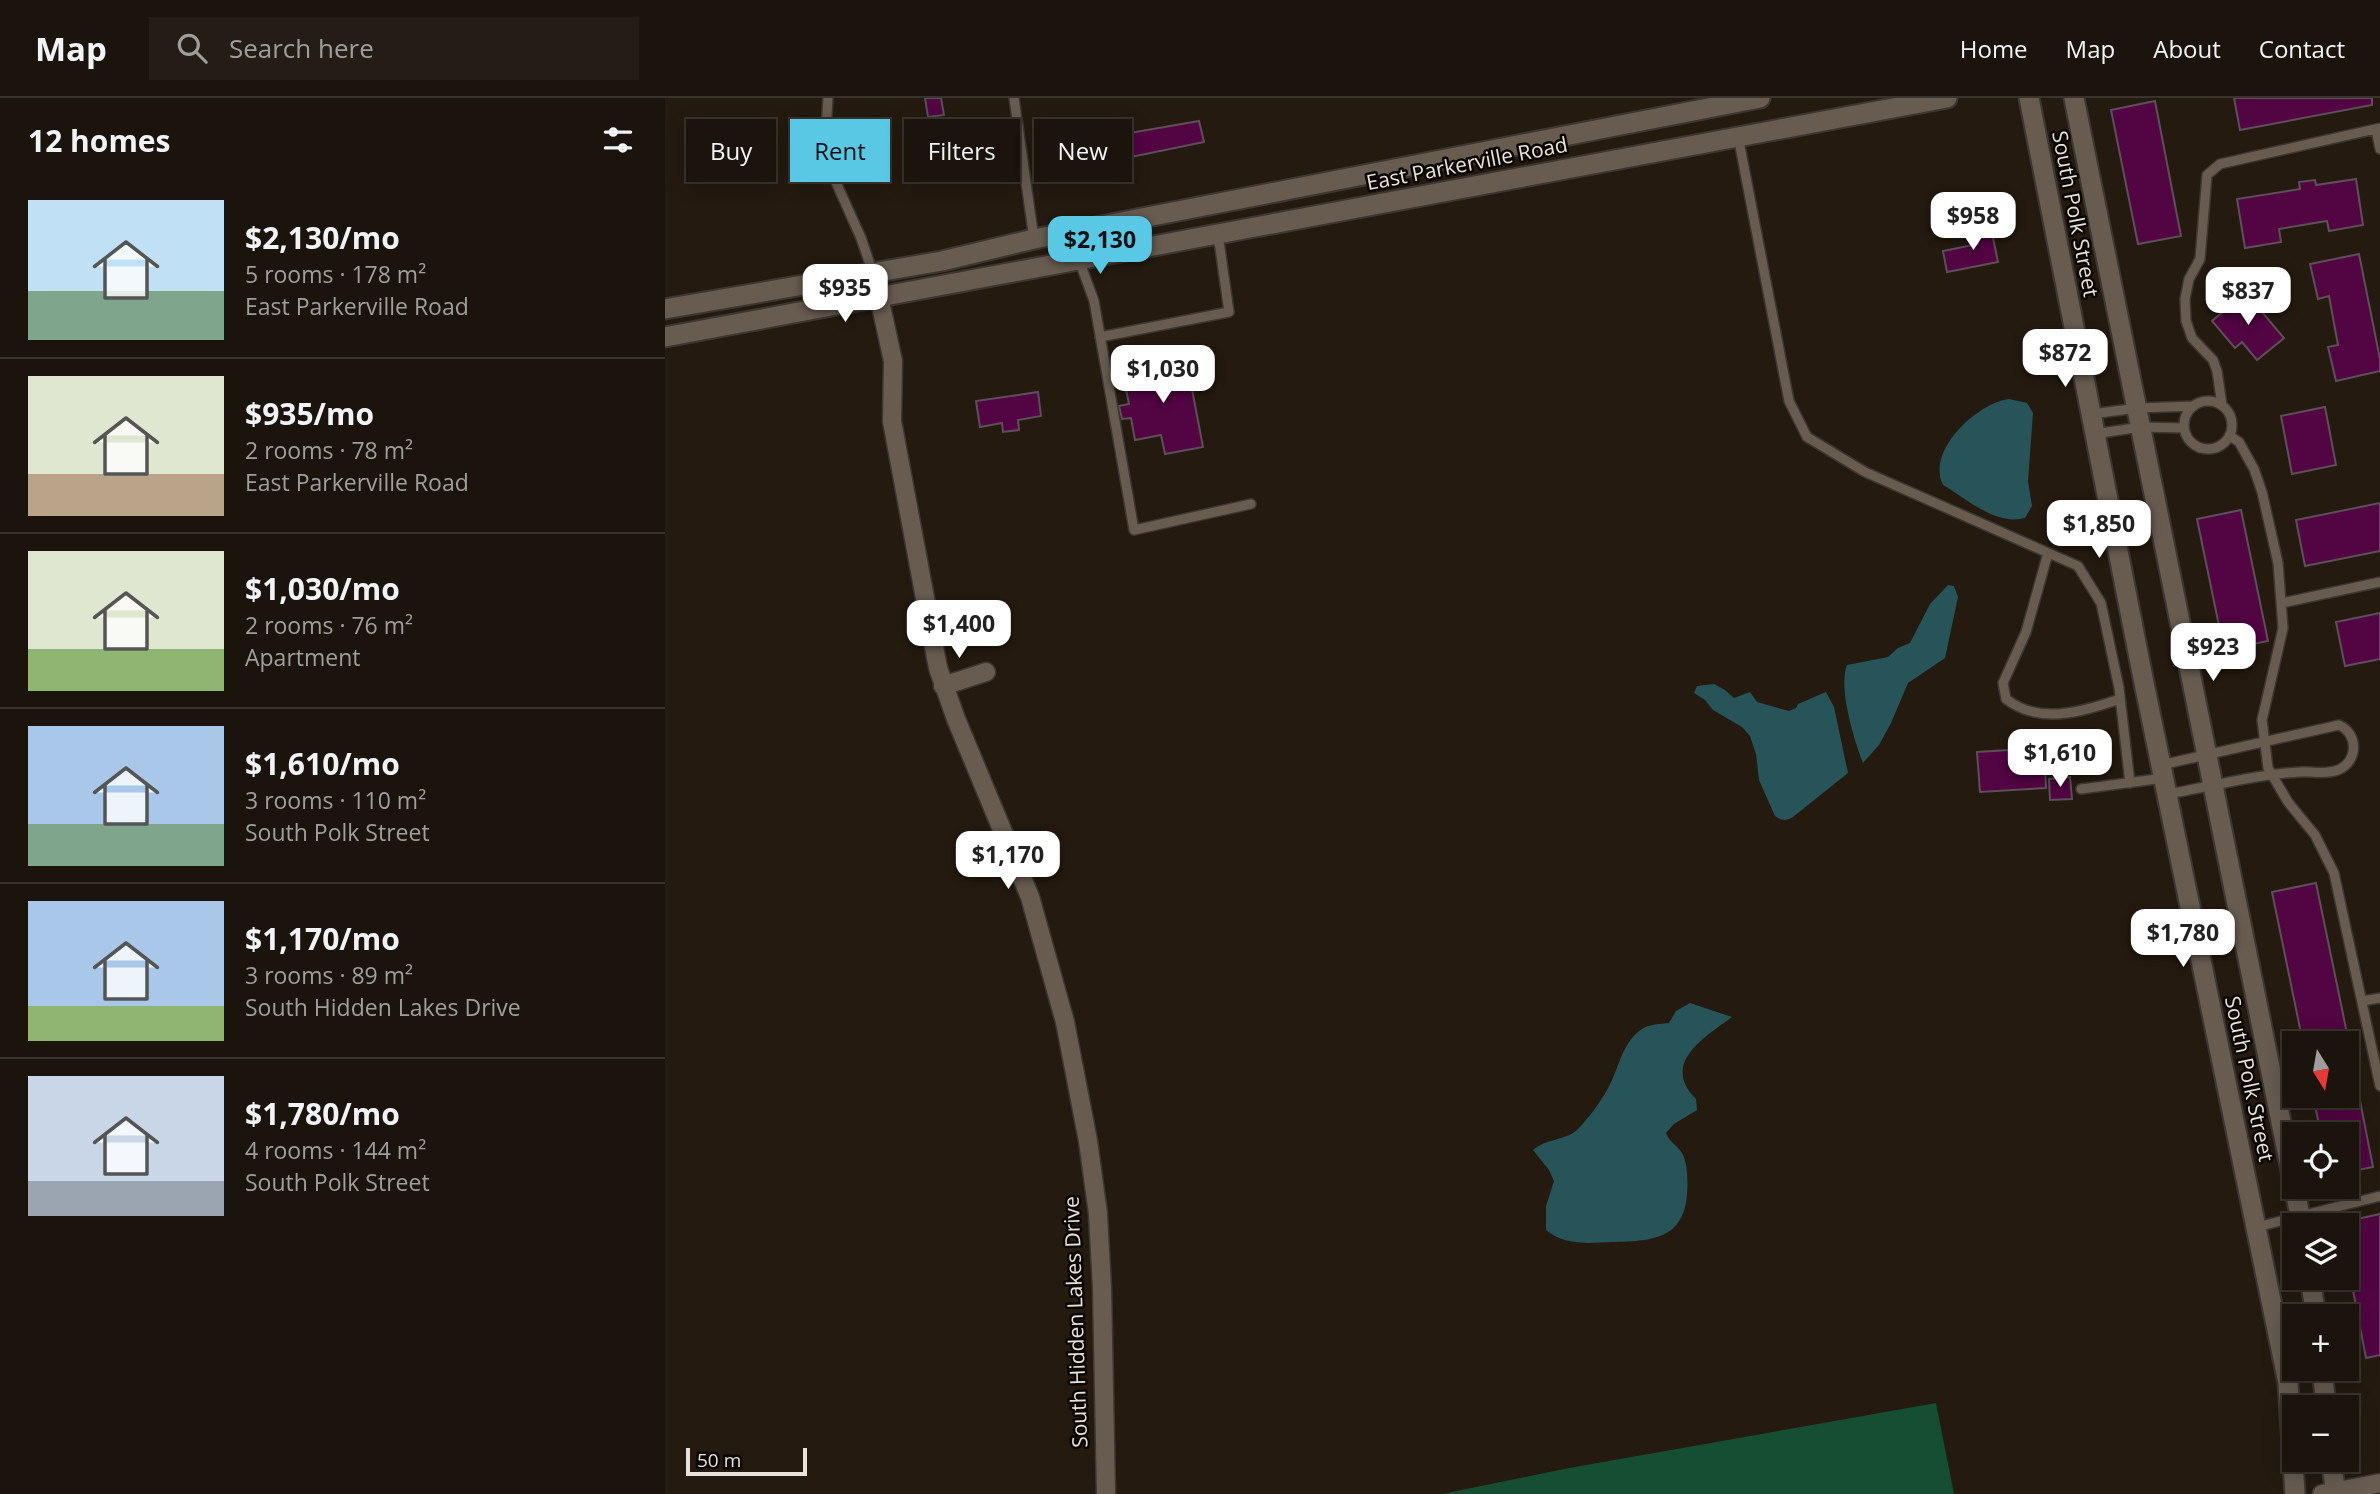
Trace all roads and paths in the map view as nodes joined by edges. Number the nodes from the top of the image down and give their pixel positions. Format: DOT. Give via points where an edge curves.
graph roads {
  1 [pos="828,98"];
  2 [pos="1014,98"];
  3 [pos="1760,98"];
  4 [pos="1947,98"];
  5 [pos="2029,98"];
  6 [pos="2074,98"];
  7 [pos="2378,129"];
  8 [pos="1738,136"];
  9 [pos="2380,149"];
  10 [pos="1414,166"];
  11 [pos="1418,197"];
  12 [pos="1073,231"];
  13 [pos="1218,234"];
  14 [pos="1034,239"];
  15 [pos="1079,260"];
  16 [pos="873,273"];
  17 [pos="879,297"];
  18 [pos="665,309"];
  19 [pos="665,337"];
  20 [pos="1100,337"];
  21 [pos="2222,405"];
  22 [pos="2194,406"];
  23 [pos="2090,414"];
  24 [pos="2139,418"];
  25 [pos="2184,428"];
  26 [pos="2094,434"];
  27 [pos="2230,436"];
  28 [pos="1251,504"];
  29 [pos="2048,552"];
  30 [pos="2380,582"];
  31 [pos="2282,603"];
  32 [pos="986,672"];
  33 [pos="943,686"];
  34 [pos="2120,699"];
  35 [pos="2264,742"];
  36 [pos="2207,756"];
  37 [pos="2273,775"];
  38 [pos="2164,779"];
  39 [pos="2130,783"];
  40 [pos="2214,786"];
  41 [pos="2081,789"];
  42 [pos="2380,998"];
  43 [pos="2362,1001"];
  44 [pos="2380,1086"];
  45 [pos="2282,1126"];
  46 [pos="2380,1196"];
  47 [pos="2326,1213"];
  48 [pos="2282,1224"];
  49 [pos="2257,1227"];
  50 [pos="2331,1472"];
  51 [pos="2380,1483"];
  52 [pos="2331,1493"];
  53 [pos="1106,1494"];
  54 [pos="2295,1494"];
  1 -- 16 [label="lane" via="828,160"];
  2 -- 14 [label="lane"];
  3 -- 10 [label="main road, East Parkerville Road"];
  4 -- 8 [label="main road, East Parkerville Road"];
  5 -- 23 [label="main road, South Polk Street"];
  6 -- 24 [label="main road, South Polk Street"];
  7 -- 9 [label="lane"];
  7 -- 21 [label="lane" via="2220,164 2207,175 2200,258 2189,279 2186,320 2192,338 2213,360"];
  8 -- 11 [label="main road, East Parkerville Road"];
  8 -- 29 [label="lane" via="1789,401 1807,437 1865,472"];
  10 -- 11 [label="main road"];
  10 -- 12 [label="main road, East Parkerville Road"];
  11 -- 13 [label="main road, East Parkerville Road"];
  12 -- 14 [label="main road, East Parkerville Road"];
  12 -- 15 [label="main road"];
  13 -- 15 [label="main road, East Parkerville Road"];
  13 -- 20 [label="lane" via="1229,312"];
  14 -- 16 [label="main road, East Parkerville Road"];
  15 -- 17 [label="main road, East Parkerville Road"];
  15 -- 20 [label="lane" via="1094,301"];
  16 -- 17 [label="main road"];
  16 -- 18 [label="main road, East Parkerville Road"];
  17 -- 19 [label="main road, East Parkerville Road"];
  17 -- 33 [label="street, South Hidden Lakes Drive" via="893,360 892,421"];
  20 -- 28 [label="lane" via="1134,530"];
  21 -- 22 [label="lane" via="2207,401"];
  21 -- 27 [label="lane" via="2231,417"];
  22 -- 24 [label="lane"];
  22 -- 25 [label="lane"];
  23 -- 24 [label="lane"];
  23 -- 26 [label="main road, South Polk Street"];
  24 -- 25 [label="lane"];
  24 -- 26 [label="lane"];
  24 -- 36 [label="main road, South Polk Street"];
  25 -- 27 [label="lane" via="2191,443 2206,450 2222,445"];
  26 -- 38 [label="main road, South Polk Street"];
  27 -- 31 [label="lane" via="2248,455 2262,492"];
  29 -- 34 [label="lane" via="2078,566 2101,603"];
  29 -- 34 [label="lane" via="2026,632 2003,683 2006,699 2018,709 2052,716"];
  30 -- 31 [label="lane"];
  31 -- 35 [label="lane" via="2283,628 2262,720"];
  32 -- 33 [label="street"];
  33 -- 53 [label="street, South Hidden Lakes Drive" via="1030,897 1065,1023 1098,1214"];
  34 -- 39 [label="lane"];
  35 -- 36 [label="lane"];
  35 -- 37 [label="lane"];
  35 -- 37 [label="lane" via="2339,725 2352,737 2350,762 2339,770"];
  36 -- 38 [label="lane"];
  36 -- 40 [label="main road, South Polk Street"];
  37 -- 40 [label="lane"];
  37 -- 43 [label="lane" via="2315,835 2334,873"];
  38 -- 39 [label="lane"];
  38 -- 40 [label="lane"];
  38 -- 49 [label="main road, South Polk Street"];
  39 -- 41 [label="lane"];
  40 -- 45 [label="main road, South Polk Street"];
  42 -- 43 [label="lane"];
  43 -- 44 [label="lane"];
  46 -- 47 [label="lane"];
  48 -- 49 [label="lane"];
  49 -- 54 [label="main road, South Polk Street" via="2288,1383"];
  50 -- 52 [label="main road"];
  51 -- 52 [label="street"];
}
